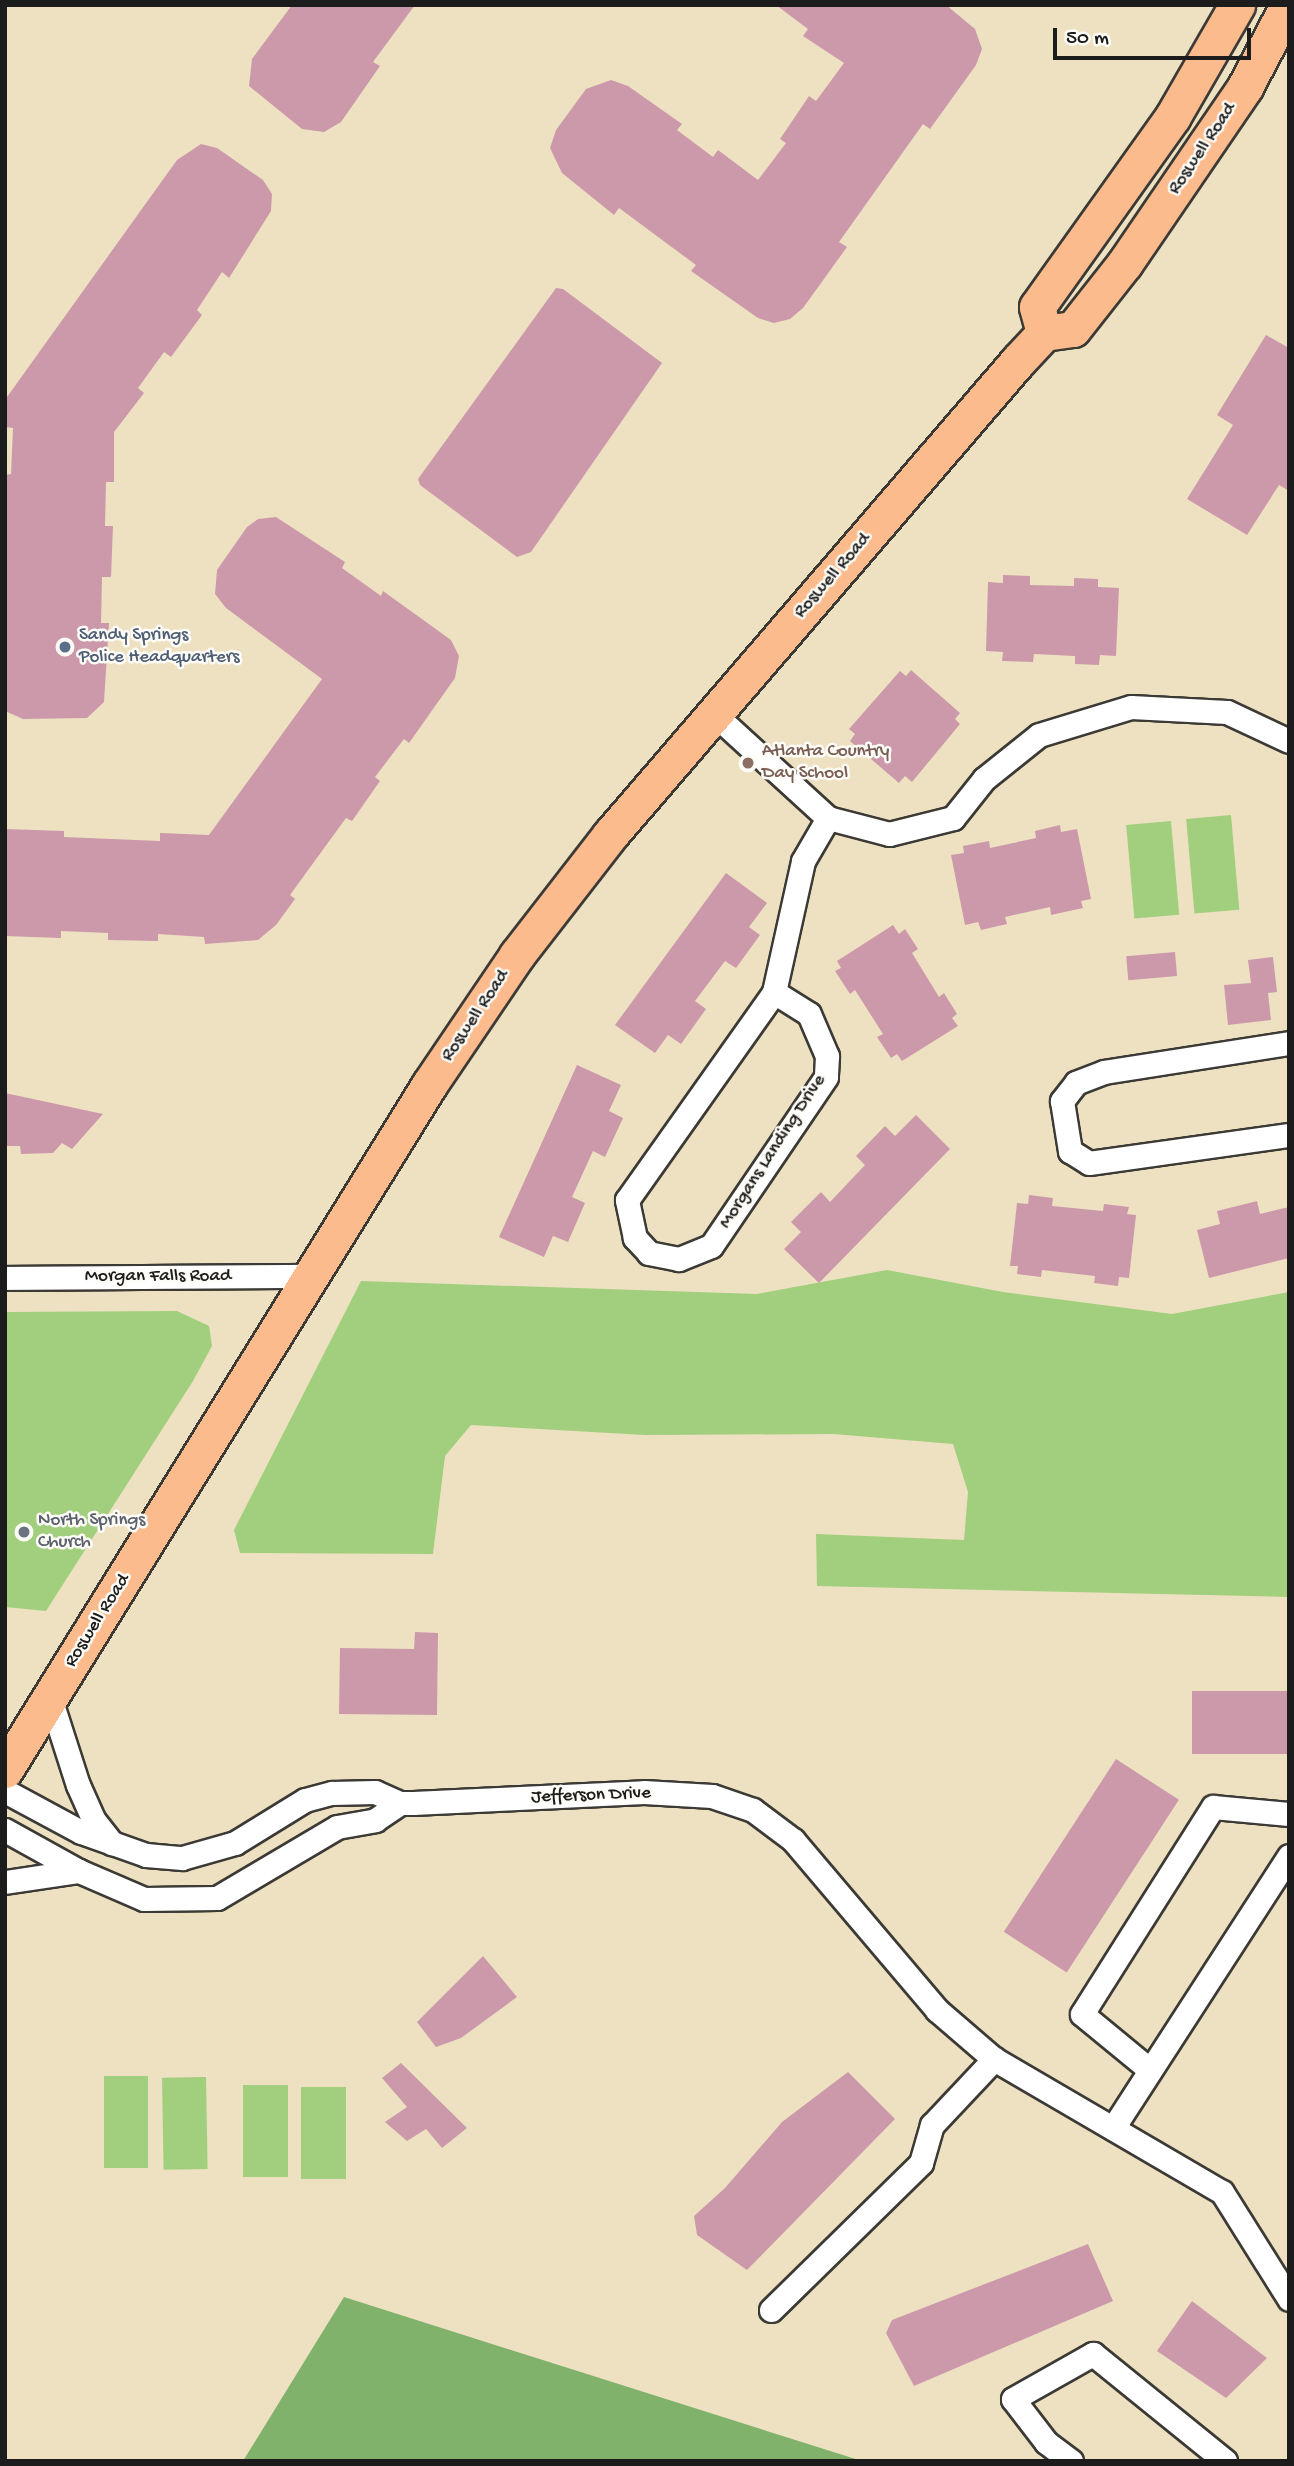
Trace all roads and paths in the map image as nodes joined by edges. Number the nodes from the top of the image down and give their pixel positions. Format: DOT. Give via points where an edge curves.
graph roads {
  1 [pos="1237,5"];
  2 [pos="1288,5"];
  3 [pos="1044,333"];
  4 [pos="713,713"];
  5 [pos="1289,741"];
  6 [pos="828,818"];
  7 [pos="774,992"];
  8 [pos="1289,1043"];
  9 [pos="1289,1135"];
  10 [pos="310,1276"];
  11 [pos="5,1278"];
  12 [pos="50,1698"];
  13 [pos="5,1770"];
  14 [pos="5,1791"];
  15 [pos="400,1804"];
  16 [pos="1289,1814"];
  17 [pos="5,1830"];
  18 [pos="112,1843"];
  19 [pos="1289,1856"];
  20 [pos="79,1871"];
  21 [pos="5,1882"];
  22 [pos="994,2059"];
  23 [pos="1150,2070"];
  24 [pos="1113,2128"];
  25 [pos="1289,2299"];
  26 [pos="771,2310"];
  27 [pos="1071,2461"];
  28 [pos="1225,2461"];
  1 -- 3 [label="main road" via="1173,116 1037,307"];
  2 -- 3 [label="main road, Roswell Road" via="1245,87 1125,263 1073,329"];
  3 -- 4 [label="main road, Roswell Road"];
  4 -- 6 [label="street"];
  4 -- 10 [label="main road, Roswell Road" via="517,955"];
  5 -- 6 [label="street" via="1227,712 1131,706 1039,735 984,779 953,818 889,834"];
  6 -- 7 [label="street, Morgans Landing Drive" via="803,861"];
  7 -- 7 [label="street, Morgans Landing Drive" via="628,1199 635,1238 649,1253 679,1259 711,1246 826,1077 827,1056 809,1014"];
  8 -- 9 [label="street" via="1104,1072 1076,1083 1062,1101 1070,1151 1089,1163"];
  10 -- 11 [label="street, Morgan Falls Road"];
  10 -- 12 [label="main road, Roswell Road"];
  12 -- 13 [label="main road, Roswell Road"];
  12 -- 18 [label="street" via="78,1785 93,1819"];
  14 -- 18 [label="street, Jefferson Drive" via="49,1818"];
  15 -- 18 [label="street, Jefferson Drive" via="375,1793 332,1793 305,1800 235,1843 181,1858 146,1855"];
  15 -- 20 [label="street, Jefferson Drive" via="374,1820 337,1827 217,1898 144,1899"];
  15 -- 22 [label="street, Jefferson Drive" via="644,1793 712,1796 776,1823 937,2010"];
  16 -- 23 [label="street" via="1213,1807 1082,2014"];
  17 -- 20 [label="street, Jefferson Drive"];
  19 -- 23 [label="street"];
  20 -- 21 [label="street"];
  22 -- 24 [label="street"];
  22 -- 26 [label="street" via="932,2125 921,2162"];
  23 -- 24 [label="street"];
  24 -- 25 [label="street" via="1222,2192"];
  27 -- 28 [label="street" via="1045,2442 1013,2399 1093,2354"];
}
